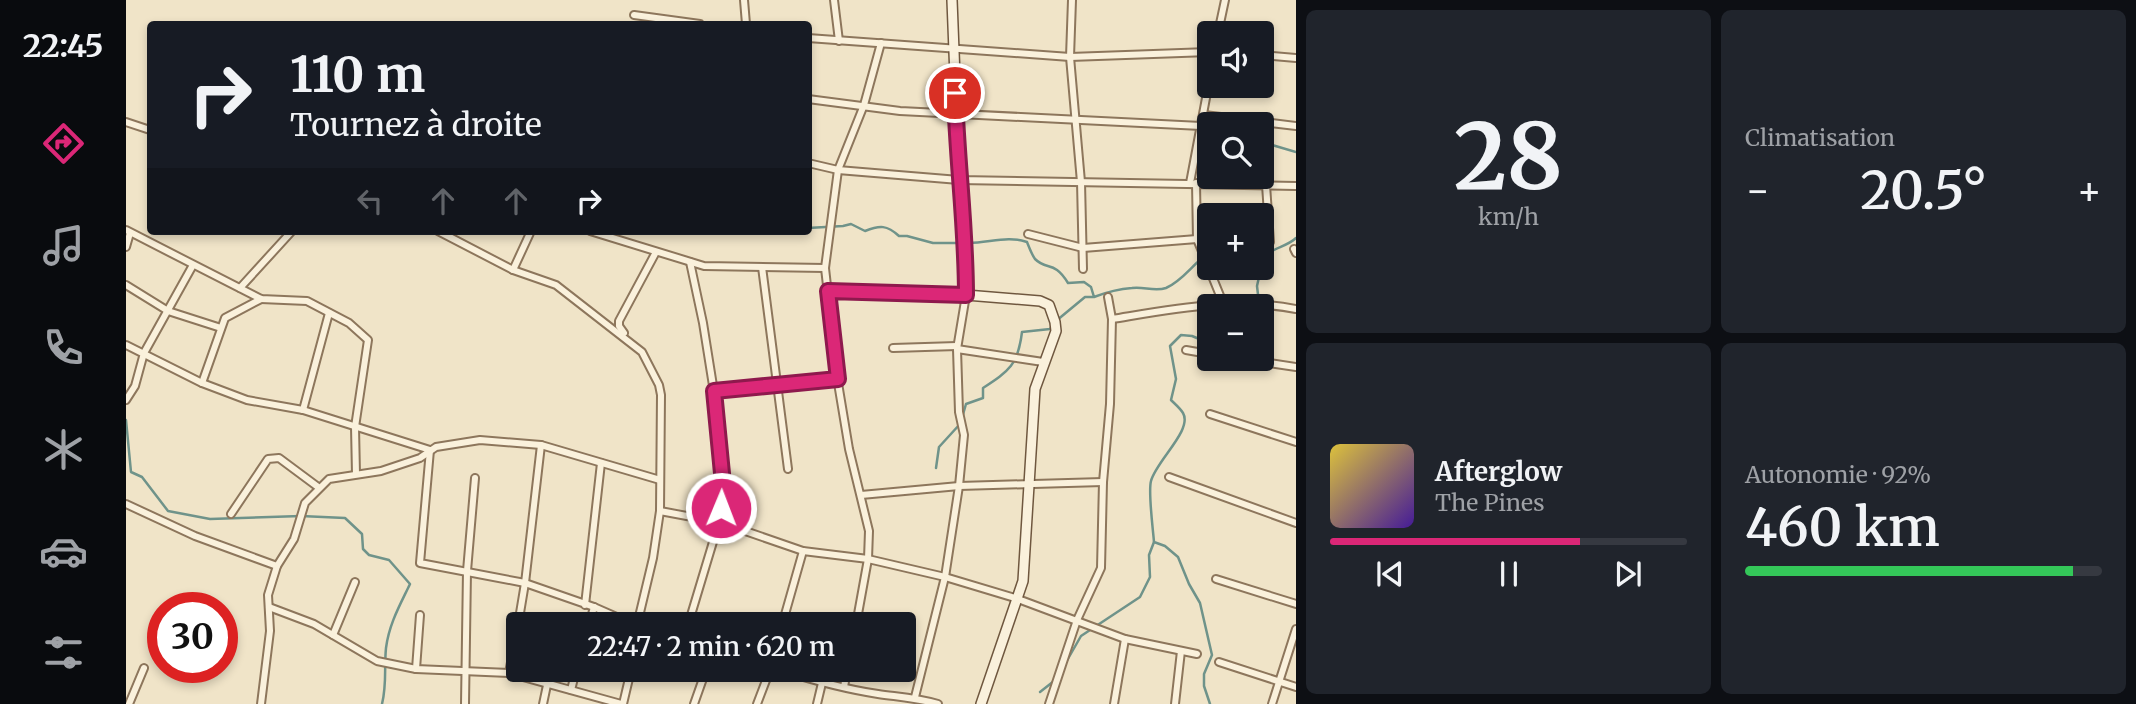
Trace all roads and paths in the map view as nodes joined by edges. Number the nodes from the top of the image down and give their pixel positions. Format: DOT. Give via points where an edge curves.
graph roads {
  1 [pos="744,0"];
  2 [pos="834,0"];
  3 [pos="952,0"];
  4 [pos="1072,0"];
  5 [pos="1225,0"];
  6 [pos="634,15"];
  7 [pos="678,21"];
  8 [pos="746,21"];
  9 [pos="1221,21"];
  10 [pos="812,38"];
  11 [pos="839,41"];
  12 [pos="881,43"];
  13 [pos="953,50"];
  14 [pos="1197,52"];
  15 [pos="1274,56"];
  16 [pos="1070,57"];
  17 [pos="1296,58"];
  18 [pos="812,100"];
  19 [pos="864,106"];
  20 [pos="956,115"];
  21 [pos="1074,121"];
  22 [pos="126,122"];
  23 [pos="1274,123"];
  24 [pos="1197,126"];
  25 [pos="1296,126"];
  26 [pos="147,129"];
  27 [pos="1197,154"];
  28 [pos="812,164"];
  29 [pos="838,170"];
  30 [pos="959,180"];
  31 [pos="1081,182"];
  32 [pos="1193,183"];
  33 [pos="1197,183"];
  34 [pos="1274,185"];
  35 [pos="1296,186"];
  36 [pos="128,232"];
  37 [pos="1028,234"];
  38 [pos="288,235"];
  39 [pos="446,235"];
  40 [pos="529,235"];
  41 [pos="603,235"];
  42 [pos="1197,239"];
  43 [pos="126,247"];
  44 [pos="1083,248"];
  45 [pos="656,252"];
  46 [pos="690,262"];
  47 [pos="193,265"];
  48 [pos="762,267"];
  49 [pos="825,268"];
  50 [pos="1083,269"];
  51 [pos="513,270"];
  52 [pos="126,285"];
  53 [pos="240,288"];
  54 [pos="828,291"];
  55 [pos="966,295"];
  56 [pos="1108,297"];
  57 [pos="261,299"];
  58 [pos="1274,305"];
  59 [pos="1197,307"];
  60 [pos="1296,309"];
  61 [pos="169,311"];
  62 [pos="329,313"];
  63 [pos="1112,319"];
  64 [pos="222,328"];
  65 [pos="629,340"];
  66 [pos="126,345"];
  67 [pos="957,347"];
  68 [pos="893,348"];
  69 [pos="1186,350"];
  70 [pos="1197,352"];
  71 [pos="144,353"];
  72 [pos="1044,362"];
  73 [pos="1274,364"];
  74 [pos="1296,367"];
  75 [pos="838,379"];
  76 [pos="202,383"];
  77 [pos="778,384"];
  78 [pos="714,391"];
  79 [pos="126,400"];
  80 [pos="303,410"];
  81 [pos="1210,414"];
  82 [pos="355,427"];
  83 [pos="1296,442"];
  84 [pos="541,445"];
  85 [pos="430,450"];
  86 [pos="601,463"];
  87 [pos="789,469"];
  88 [pos="356,474"];
  89 [pos="1169,477"];
  90 [pos="475,478"];
  91 [pos="660,480"];
  92 [pos="1103,482"];
  93 [pos="1030,485"];
  94 [pos="959,486"];
  95 [pos="318,487"];
  96 [pos="861,495"];
  97 [pos="126,504"];
  98 [pos="660,511"];
  99 [pos="231,513"];
  100 [pos="719,522"];
  101 [pos="1296,523"];
  102 [pos="803,551"];
  103 [pos="868,559"];
  104 [pos="276,566"];
  105 [pos="467,571"];
  106 [pos="945,577"];
  107 [pos="1216,579"];
  108 [pos="355,582"];
  109 [pos="526,583"];
  110 [pos="1018,599"];
  111 [pos="585,604"];
  112 [pos="1296,604"];
  113 [pos="269,607"];
  114 [pos="594,607"];
  115 [pos="520,612"];
  116 [pos="593,612"];
  117 [pos="606,612"];
  118 [pos="639,612"];
  119 [pos="692,612"];
  120 [pos="786,612"];
  121 [pos="858,612"];
  122 [pos="420,615"];
  123 [pos="1077,620"];
  124 [pos="1296,629"];
  125 [pos="333,635"];
  126 [pos="1125,639"];
  127 [pos="1181,651"];
  128 [pos="1197,654"];
  129 [pos="1219,662"];
  130 [pos="144,668"];
  131 [pos="416,669"];
  132 [pos="465,669"];
  133 [pos="506,673"];
  134 [pos="538,682"];
  135 [pos="572,682"];
  136 [pos="628,682"];
  137 [pos="702,682"];
  138 [pos="765,682"];
  139 [pos="819,682"];
  140 [pos="845,682"];
  141 [pos="1278,682"];
  142 [pos="822,683"];
  143 [pos="547,685"];
  144 [pos="844,687"];
  145 [pos="1296,687"];
  146 [pos="570,690"];
  147 [pos="879,694"];
  148 [pos="915,697"];
  149 [pos="129,704"];
  150 [pos="261,704"];
  151 [pos="465,704"];
  152 [pos="543,704"];
  153 [pos="622,704"];
  154 [pos="694,704"];
  155 [pos="757,704"];
  156 [pos="817,704"];
  157 [pos="878,704"];
  158 [pos="938,704"];
  159 [pos="981,704"];
  160 [pos="1049,704"];
  161 [pos="1114,704"];
  162 [pos="1175,704"];
  163 [pos="1272,704"];
  1 -- 8 [label="street"];
  2 -- 11 [label="street"];
  3 -- 13 [label="street"];
  4 -- 16 [label="street"];
  5 -- 9 [label="street"];
  6 -- 7 [label="street"];
  10 -- 11 [label="street"];
  11 -- 12 [label="street"];
  12 -- 13 [label="street"];
  12 -- 19 [label="street"];
  13 -- 16 [label="street"];
  13 -- 20 [label="street"];
  14 -- 16 [label="street"];
  15 -- 17 [label="street"];
  16 -- 21 [label="street"];
  18 -- 19 [label="street"];
  19 -- 20 [label="street"];
  19 -- 29 [label="street"];
  20 -- 21 [label="street"];
  20 -- 30 [label="street"];
  21 -- 24 [label="street"];
  21 -- 31 [label="street"];
  22 -- 26 [label="street"];
  23 -- 25 [label="street"];
  27 -- 32 [label="street"];
  28 -- 29 [label="street"];
  29 -- 30 [label="street"];
  29 -- 49 [label="street"];
  30 -- 31 [label="street"];
  30 -- 55 [label="street"];
  31 -- 32 [label="street"];
  31 -- 44 [label="street"];
  32 -- 33 [label="street"];
  32 -- 42 [label="street"];
  34 -- 35 [label="street"];
  36 -- 43 [label="street"];
  36 -- 47 [label="street"];
  37 -- 44 [label="street"];
  38 -- 53 [label="street"];
  39 -- 51 [label="street"];
  40 -- 51 [label="street"];
  41 -- 45 [label="street"];
  42 -- 44 [label="street"];
  44 -- 50 [label="street"];
  45 -- 46 [label="street"];
  45 -- 65 [label="street" via="619,321"];
  46 -- 48 [label="street"];
  46 -- 78 [label="street"];
  47 -- 53 [label="street"];
  47 -- 61 [label="street"];
  48 -- 49 [label="street"];
  48 -- 77 [label="street"];
  49 -- 54 [label="street"];
  51 -- 65 [label="street" via="556,285"];
  52 -- 61 [label="street"];
  53 -- 57 [label="street"];
  54 -- 55 [label="street"];
  54 -- 75 [label="street"];
  55 -- 67 [label="street"];
  55 -- 72 [label="street" via="1049,305 1056,331"];
  56 -- 63 [label="street"];
  57 -- 62 [label="street" via="307,301"];
  57 -- 64 [label="street" via="225,318"];
  58 -- 60 [label="street"];
  59 -- 63 [label="street"];
  61 -- 64 [label="street"];
  61 -- 71 [label="street"];
  62 -- 80 [label="street"];
  62 -- 82 [label="street" via="368,340"];
  63 -- 92 [label="street"];
  64 -- 76 [label="street"];
  65 -- 91 [label="street" via="642,352 659,384"];
  66 -- 71 [label="street"];
  67 -- 68 [label="street"];
  67 -- 72 [label="street"];
  67 -- 94 [label="street" via="964,435"];
  69 -- 70 [label="street"];
  71 -- 76 [label="street"];
  71 -- 79 [label="street"];
  72 -- 93 [label="street" via="1035,389"];
  73 -- 74 [label="street"];
  75 -- 77 [label="street"];
  75 -- 96 [label="street"];
  76 -- 80 [label="street" via="247,400"];
  77 -- 78 [label="street"];
  77 -- 87 [label="street"];
  78 -- 100 [label="street" via="724,494"];
  80 -- 82 [label="street"];
  81 -- 83 [label="street"];
  82 -- 85 [label="street"];
  82 -- 88 [label="street"];
  84 -- 85 [label="street" via="480,440"];
  84 -- 86 [label="street"];
  84 -- 109 [label="street"];
  85 -- 88 [label="street" via="406,464"];
  85 -- 105 [label="street" via="419,564"];
  86 -- 91 [label="street"];
  86 -- 111 [label="street"];
  88 -- 95 [label="street" via="329,479"];
  89 -- 101 [label="street"];
  90 -- 105 [label="street"];
  91 -- 98 [label="street"];
  92 -- 93 [label="street"];
  92 -- 123 [label="street" via="1101,568"];
  93 -- 94 [label="street"];
  93 -- 110 [label="street"];
  94 -- 96 [label="street"];
  94 -- 106 [label="street"];
  95 -- 99 [label="street" via="279,458 268,459"];
  95 -- 104 [label="street" via="305,503 294,539"];
  96 -- 103 [label="street" via="869,531"];
  97 -- 104 [label="street"];
  98 -- 100 [label="street"];
  98 -- 118 [label="street"];
  100 -- 102 [label="street"];
  100 -- 119 [label="street"];
  102 -- 103 [label="street"];
  102 -- 120 [label="street"];
  103 -- 106 [label="street"];
  103 -- 121 [label="street"];
  104 -- 113 [label="street"];
  105 -- 109 [label="street"];
  105 -- 132 [label="street"];
  106 -- 110 [label="street"];
  106 -- 148 [label="street"];
  107 -- 112 [label="street"];
  108 -- 125 [label="street"];
  109 -- 111 [label="street"];
  109 -- 115 [label="street"];
  110 -- 123 [label="street"];
  110 -- 159 [label="street"];
  111 -- 114 [label="street"];
  113 -- 125 [label="street"];
  113 -- 150 [label="street"];
  114 -- 116 [label="street"];
  114 -- 117 [label="street"];
  122 -- 131 [label="street"];
  123 -- 126 [label="street"];
  123 -- 160 [label="street"];
  124 -- 141 [label="street"];
  125 -- 131 [label="street" via="377,661"];
  126 -- 127 [label="street"];
  126 -- 161 [label="street"];
  127 -- 128 [label="street"];
  127 -- 162 [label="street"];
  129 -- 141 [label="street"];
  130 -- 149 [label="street"];
  131 -- 132 [label="street"];
  132 -- 133 [label="street"];
  132 -- 151 [label="street"];
  134 -- 143 [label="street"];
  135 -- 146 [label="street"];
  136 -- 153 [label="street"];
  137 -- 154 [label="street"];
  138 -- 155 [label="street"];
  139 -- 142 [label="street"];
  140 -- 144 [label="street"];
  141 -- 145 [label="street"];
  141 -- 163 [label="street"];
  142 -- 144 [label="street"];
  142 -- 156 [label="street"];
  143 -- 146 [label="street"];
  143 -- 152 [label="street"];
  144 -- 147 [label="street"];
  146 -- 153 [label="street"];
  147 -- 148 [label="street"];
  147 -- 157 [label="street"];
  148 -- 158 [label="street"];
}
